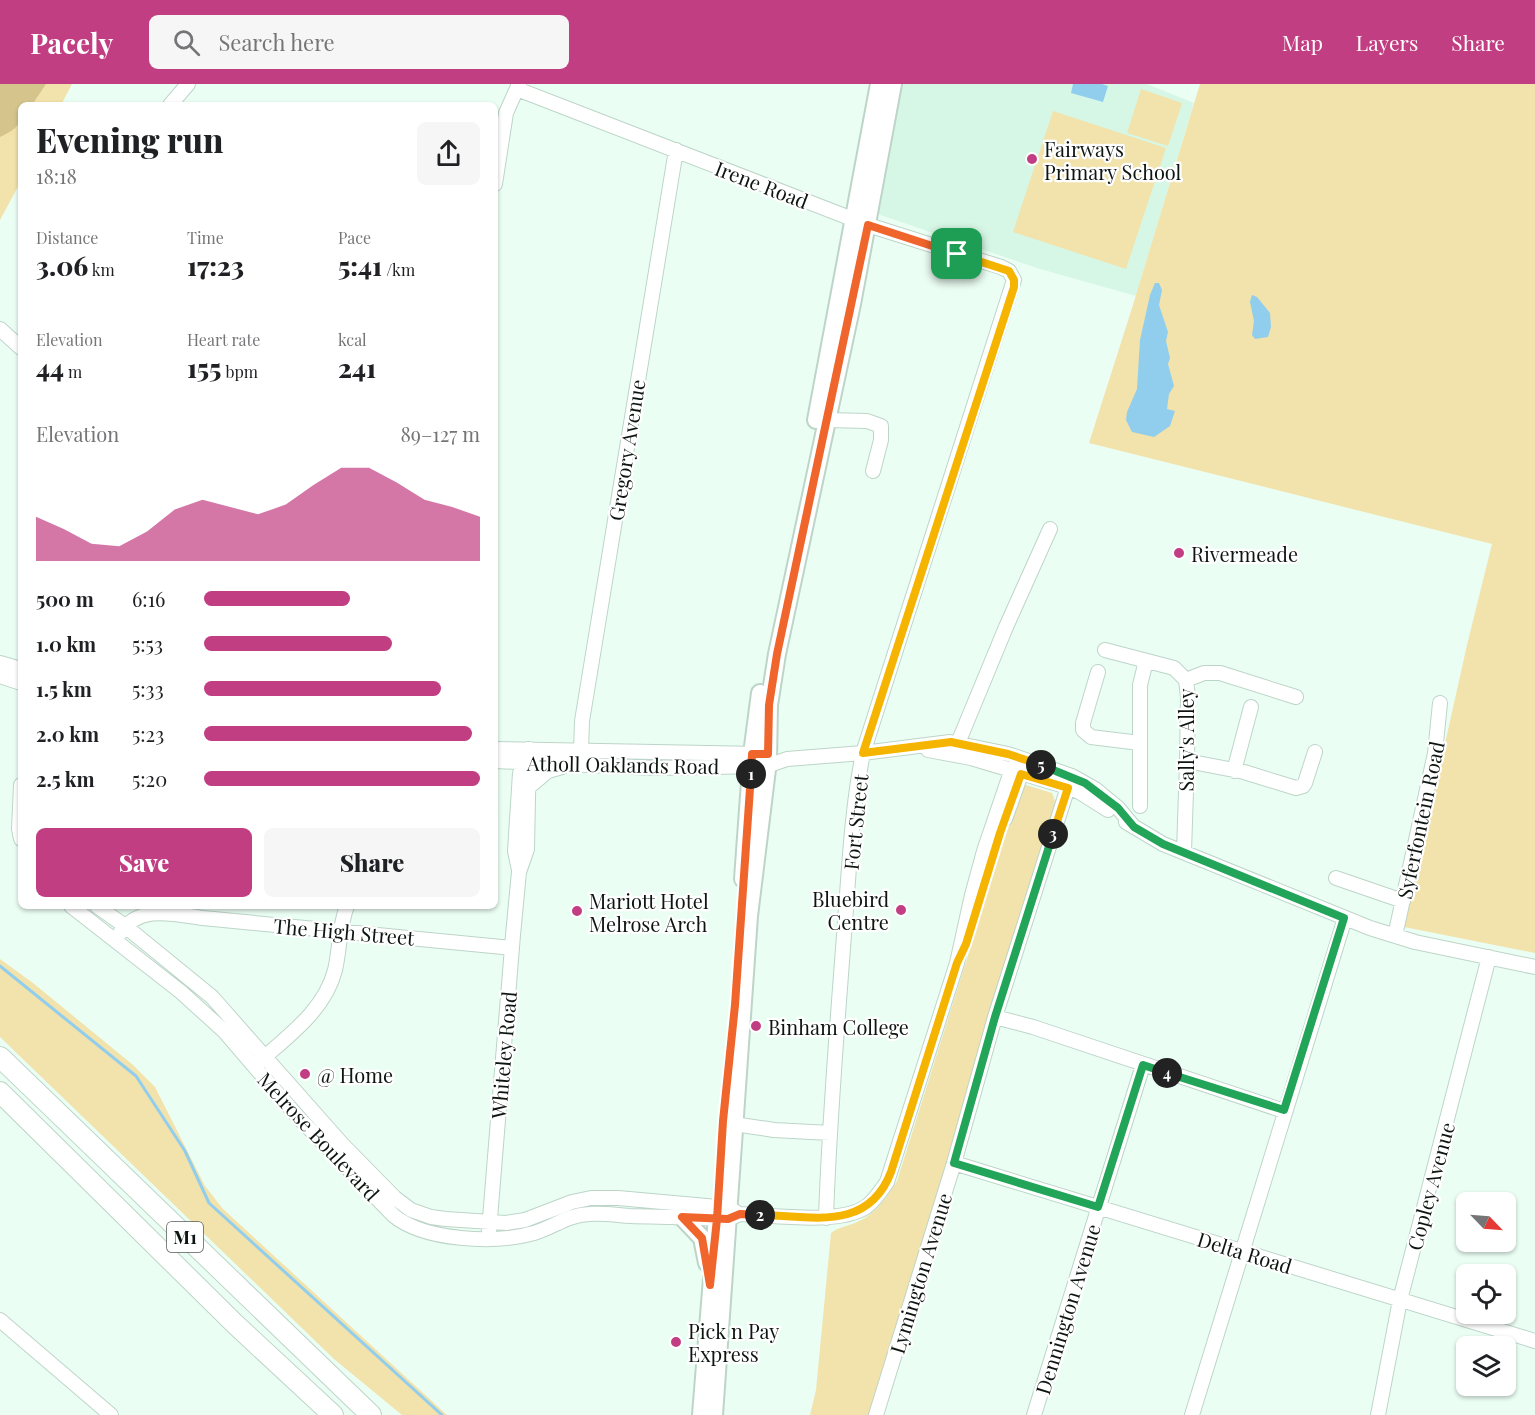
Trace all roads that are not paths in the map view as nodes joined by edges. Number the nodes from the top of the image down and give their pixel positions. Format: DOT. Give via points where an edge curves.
graph roads {
  1 [pos="188,84"];
  2 [pos="879,84"];
  3 [pos="893,84"];
  4 [pos="518,86"];
  5 [pos="173,102"];
  6 [pos="676,150"];
  7 [pos="498,165"];
  8 [pos="861,223"];
  9 [pos="1009,271"];
  10 [pos="0,329"];
  11 [pos="18,344"];
  12 [pos="828,420"];
  13 [pos="873,471"];
  14 [pos="1050,529"];
  15 [pos="1105,650"];
  16 [pos="1146,661"];
  17 [pos="0,663"];
  18 [pos="18,668"];
  19 [pos="1098,672"];
  20 [pos="0,676"];
  21 [pos="1185,680"];
  22 [pos="18,682"];
  23 [pos="1296,697"];
  24 [pos="1440,703"];
  25 [pos="1251,707"];
  26 [pos="1140,742"];
  27 [pos="958,743"];
  28 [pos="913,747"];
  29 [pos="581,750"];
  30 [pos="1315,752"];
  31 [pos="633,753"];
  32 [pos="863,753"];
  33 [pos="525,756"];
  34 [pos="498,757"];
  35 [pos="1021,758"];
  36 [pos="498,759"];
  37 [pos="760,760"];
  38 [pos="1187,761"];
  39 [pos="570,766"];
  40 [pos="656,768"];
  41 [pos="1234,771"];
  42 [pos="1017,772"];
  43 [pos="524,785"];
  44 [pos="1068,788"];
  45 [pos="1140,806"];
  46 [pos="1134,827"];
  47 [pos="1184,852"];
  48 [pos="1336,878"];
  49 [pos="1403,901"];
  50 [pos="74,909"];
  51 [pos="101,909"];
  52 [pos="346,909"];
  53 [pos="1344,918"];
  54 [pos="125,926"];
  55 [pos="342,932"];
  56 [pos="1395,936"];
  57 [pos="115,939"];
  58 [pos="512,948"];
  59 [pos="1489,957"];
  60 [pos="1535,967"];
  61 [pos="995,1017"];
  62 [pos="266,1056"];
  63 [pos="0,1057"];
  64 [pos="1143,1065"];
  65 [pos="255,1067"];
  66 [pos="0,1092"];
  67 [pos="1284,1110"];
  68 [pos="734,1124"];
  69 [pos="830,1133"];
  70 [pos="954,1163"];
  71 [pos="1098,1207"];
  72 [pos="726,1213"];
  73 [pos="682,1217"];
  74 [pos="826,1218"];
  75 [pos="490,1223"];
  76 [pos="488,1239"];
  77 [pos="1242,1251"];
  78 [pos="710,1285"];
  79 [pos="1400,1300"];
  80 [pos="235,1324"];
  81 [pos="3,1325"];
  82 [pos="1535,1341"];
  83 [pos="111,1415"];
  84 [pos="315,1415"];
  85 [pos="333,1415"];
  86 [pos="371,1415"];
  87 [pos="701,1415"];
  88 [pos="714,1415"];
  89 [pos="876,1415"];
  90 [pos="1034,1415"];
  91 [pos="1192,1415"];
  92 [pos="1378,1415"];
  1 -- 5 [label="street"];
  2 -- 8 [label="main road"];
  3 -- 8 [label="main road"];
  4 -- 6 [label="street, Irene Road"];
  4 -- 7 [label="street" via="506,113"];
  6 -- 8 [label="street, Irene Road"];
  6 -- 29 [label="street, Gregory Avenue" via="582,721"];
  8 -- 9 [label="street, Irene Road"];
  8 -- 12 [label="main road"];
  8 -- 37 [label="main road" via="766,654"];
  9 -- 32 [label="street, Fort Street" via="1014,287"];
  10 -- 11 [label="street"];
  12 -- 13 [label="street" via="867,421 881,426"];
  12 -- 37 [label="main road" via="777,654"];
  14 -- 27 [label="street"];
  15 -- 16 [label="street, Sally's Alley"];
  16 -- 21 [label="street, Sally's Alley" via="1174,668"];
  16 -- 26 [label="street" via="1140,685"];
  17 -- 18 [label="street"];
  19 -- 26 [label="street" via="1083,730 1091,737"];
  20 -- 22 [label="street"];
  21 -- 23 [label="street" via="1220,673"];
  21 -- 38 [label="street, Sally's Alley"];
  24 -- 49 [label="street, Syferfontein Road" via="1435,753"];
  25 -- 41 [label="street"];
  26 -- 45 [label="street"];
  27 -- 28 [label="street, Atholl Oaklands Road"];
  27 -- 35 [label="street, Atholl Oaklands Road"];
  28 -- 32 [label="street, Atholl Oaklands Road"];
  28 -- 42 [label="street, Atholl Oaklands Road"];
  29 -- 31 [label="street, Atholl Oaklands Road"];
  29 -- 33 [label="street, Atholl Oaklands Road"];
  30 -- 41 [label="street" via="1305,783 1299,788"];
  31 -- 37 [label="street, Atholl Oaklands Road"];
  31 -- 40 [label="street"];
  32 -- 37 [label="street, Atholl Oaklands Road"];
  32 -- 69 [label="street, Fort Street" via="851,842"];
  33 -- 34 [label="street, Atholl Oaklands Road"];
  33 -- 39 [label="street, Atholl Oaklands Road"];
  33 -- 43 [label="street, Whiteley Road"];
  35 -- 42 [label="street"];
  35 -- 46 [label="street, Atholl Oaklands Road" via="1085,783 1118,808"];
  36 -- 43 [label="street"];
  37 -- 40 [label="street, Atholl Oaklands Road"];
  37 -- 68 [label="main road"];
  37 -- 72 [label="main road" via="723,1121"];
  38 -- 41 [label="street"];
  38 -- 47 [label="street, Sally's Alley"];
  39 -- 40 [label="street, Atholl Oaklands Road"];
  39 -- 43 [label="street" via="548,771"];
  42 -- 44 [label="street, Atholl Oaklands Road"];
  42 -- 74 [label="street" via="966,944 887,1182 877,1197 860,1210"];
  43 -- 58 [label="street, Whiteley Road" via="527,849 519,872"];
  44 -- 46 [label="street, Atholl Oaklands Road"];
  44 -- 61 [label="street, Lymington Avenue"];
  46 -- 47 [label="street, Atholl Oaklands Road"];
  47 -- 53 [label="street, Atholl Oaklands Road"];
  48 -- 49 [label="street"];
  49 -- 56 [label="street, Syferfontein Road"];
  50 -- 57 [label="street, Melrose Boulevard"];
  51 -- 54 [label="street, Melrose Boulevard"];
  52 -- 55 [label="street"];
  53 -- 56 [label="street, Atholl Oaklands Road"];
  53 -- 67 [label="street"];
  54 -- 55 [label="street, The High Street" via="138,916 159,912"];
  54 -- 57 [label="street, The High Street"];
  54 -- 62 [label="street, Melrose Boulevard" via="212,997"];
  55 -- 58 [label="street, The High Street"];
  55 -- 62 [label="street" via="334,974 323,1000"];
  56 -- 59 [label="street, Atholl Oaklands Road"];
  57 -- 65 [label="street, Melrose Boulevard" via="199,1007"];
  58 -- 75 [label="street, Whiteley Road"];
  59 -- 60 [label="street, Atholl Oaklands Road"];
  59 -- 79 [label="street, Copley Avenue"];
  61 -- 64 [label="street"];
  61 -- 70 [label="street, Lymington Avenue"];
  62 -- 65 [label="street"];
  62 -- 75 [label="street, Melrose Boulevard" via="342,1144 402,1204 431,1217"];
  63 -- 86 [label="highway, M1"];
  64 -- 67 [label="street"];
  64 -- 71 [label="street, Dennington Avenue"];
  65 -- 76 [label="street, Melrose Boulevard" via="328,1149 403,1223 426,1232"];
  66 -- 80 [label="highway, M1"];
  67 -- 77 [label="street"];
  68 -- 69 [label="street"];
  68 -- 72 [label="main road"];
  69 -- 74 [label="street, Fort Street"];
  70 -- 71 [label="street, Delta Road"];
  70 -- 89 [label="street, Lymington Avenue"];
  71 -- 77 [label="street, Delta Road"];
  71 -- 90 [label="street, Dennington Avenue"];
  72 -- 73 [label="street, Melrose Boulevard"];
  72 -- 74 [label="street"];
  72 -- 75 [label="street, Melrose Boulevard" via="618,1198 580,1199 518,1222"];
  72 -- 78 [label="main road"];
  72 -- 88 [label="main road"];
  73 -- 76 [label="street, Melrose Boulevard" via="579,1215 531,1233"];
  73 -- 78 [label="main road" via="702,1238"];
  75 -- 76 [label="street, Whiteley Road"];
  77 -- 79 [label="street, Delta Road"];
  77 -- 91 [label="street"];
  78 -- 87 [label="main road"];
  79 -- 82 [label="street, Delta Road"];
  79 -- 92 [label="street, Copley Avenue"];
  80 -- 84 [label="highway"];
  80 -- 85 [label="highway, M1"];
  81 -- 83 [label="street"];
}
